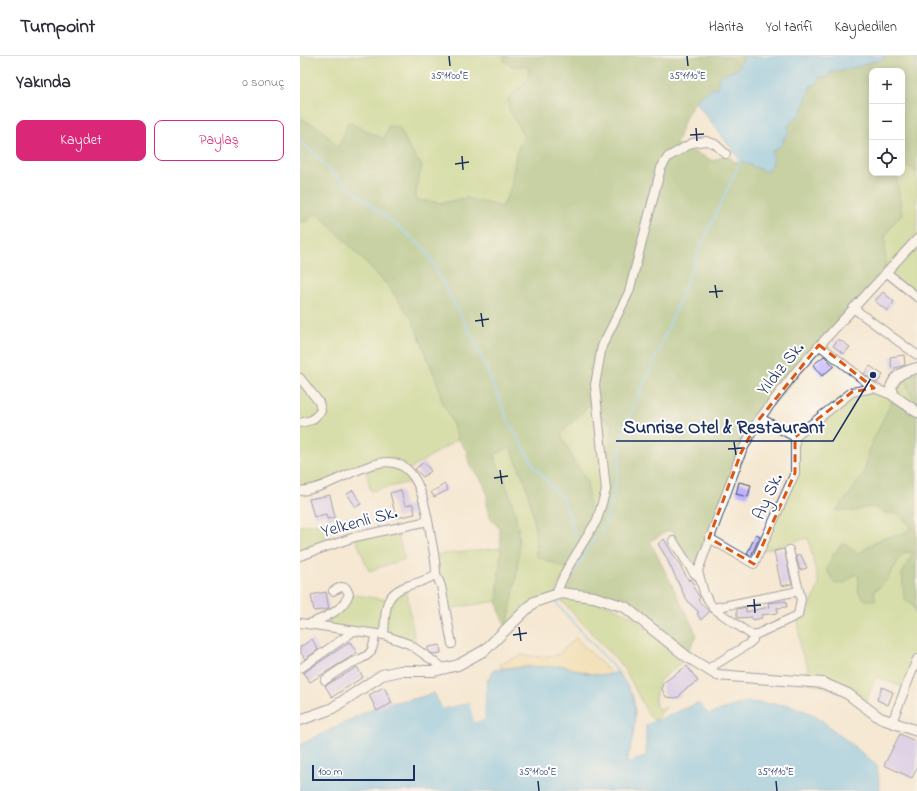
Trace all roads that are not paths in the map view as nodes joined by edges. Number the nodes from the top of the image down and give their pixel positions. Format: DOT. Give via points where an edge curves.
graph roads {
  1 [pos="726,154"];
  2 [pos="917,239"];
  3 [pos="886,272"];
  4 [pos="916,294"];
  5 [pos="853,308"];
  6 [pos="819,345"];
  7 [pos="917,355"];
  8 [pos="917,368"];
  9 [pos="300,378"];
  10 [pos="874,388"];
  11 [pos="894,396"];
  12 [pos="917,412"];
  13 [pos="760,418"];
  14 [pos="300,423"];
  15 [pos="795,437"];
  16 [pos="300,491"];
  17 [pos="428,521"];
  18 [pos="709,538"];
  19 [pos="673,541"];
  20 [pos="789,550"];
  21 [pos="300,556"];
  22 [pos="436,574"];
  23 [pos="699,577"];
  24 [pos="333,591"];
  25 [pos="800,591"];
  26 [pos="557,594"];
  27 [pos="713,608"];
  28 [pos="304,624"];
  29 [pos="354,631"];
  30 [pos="375,634"];
  31 [pos="384,635"];
  32 [pos="753,636"];
  33 [pos="452,644"];
  34 [pos="917,659"];
  35 [pos="301,668"];
  36 [pos="445,669"];
  37 [pos="708,669"];
  38 [pos="325,680"];
  39 [pos="300,720"];
  40 [pos="892,722"];
  41 [pos="917,731"];
  1 -- 26 [label="street" via="715,144 706,141 692,143 668,157 662,168 629,292 602,346 595,385 606,490 597,520 567,569"];
  2 -- 3 [label="street, Yıldız Sk."];
  3 -- 4 [label="street"];
  3 -- 5 [label="street, Yıldız Sk."];
  5 -- 6 [label="street, Yıldız Sk."];
  5 -- 7 [label="street"];
  6 -- 10 [label="street"];
  6 -- 13 [label="street, Yıldız Sk."];
  8 -- 11 [label="main road" via="894,378 891,387"];
  9 -- 14 [label="street" via="319,402 321,411 312,420"];
  10 -- 11 [label="street"];
  10 -- 15 [label="street" via="852,392"];
  11 -- 12 [label="main road"];
  13 -- 15 [label="street"];
  13 -- 18 [label="street, Yıldız Sk." via="741,453"];
  15 -- 18 [label="street, Ay Sk." via="795,473 754,564"];
  16 -- 17 [label="street" via="334,482 376,464 395,462 408,470 420,488"];
  17 -- 21 [label="street, Yelkenli Sk." via="354,537"];
  17 -- 22 [label="street"];
  18 -- 23 [label="street, Yıldız Sk." via="698,571"];
  19 -- 23 [label="street"];
  20 -- 25 [label="street"];
  22 -- 31 [label="street" via="406,586 392,596 385,610"];
  22 -- 33 [label="street" via="441,586"];
  23 -- 27 [label="street, Yıldız Sk." via="704,593"];
  24 -- 28 [label="street" via="341,586 346,588 349,594 346,602 330,615"];
  25 -- 27 [label="street"];
  25 -- 32 [label="street" via="798,615"];
  26 -- 36 [label="main road" via="534,602 486,650"];
  26 -- 37 [label="main road" via="594,597 625,607 686,656"];
  27 -- 32 [label="street, Yıldız Sk."];
  28 -- 29 [label="street"];
  29 -- 30 [label="street"];
  29 -- 35 [label="street"];
  30 -- 31 [label="street"];
  30 -- 38 [label="street" via="374,648 370,654"];
  31 -- 36 [label="street" via="409,644"];
  32 -- 37 [label="street" via="753,640 747,645"];
  34 -- 40 [label="street"];
  36 -- 39 [label="main road" via="400,671 382,675 331,709"];
  37 -- 40 [label="main road" via="717,675 823,683 848,694 880,718"];
  40 -- 41 [label="main road"];
}
